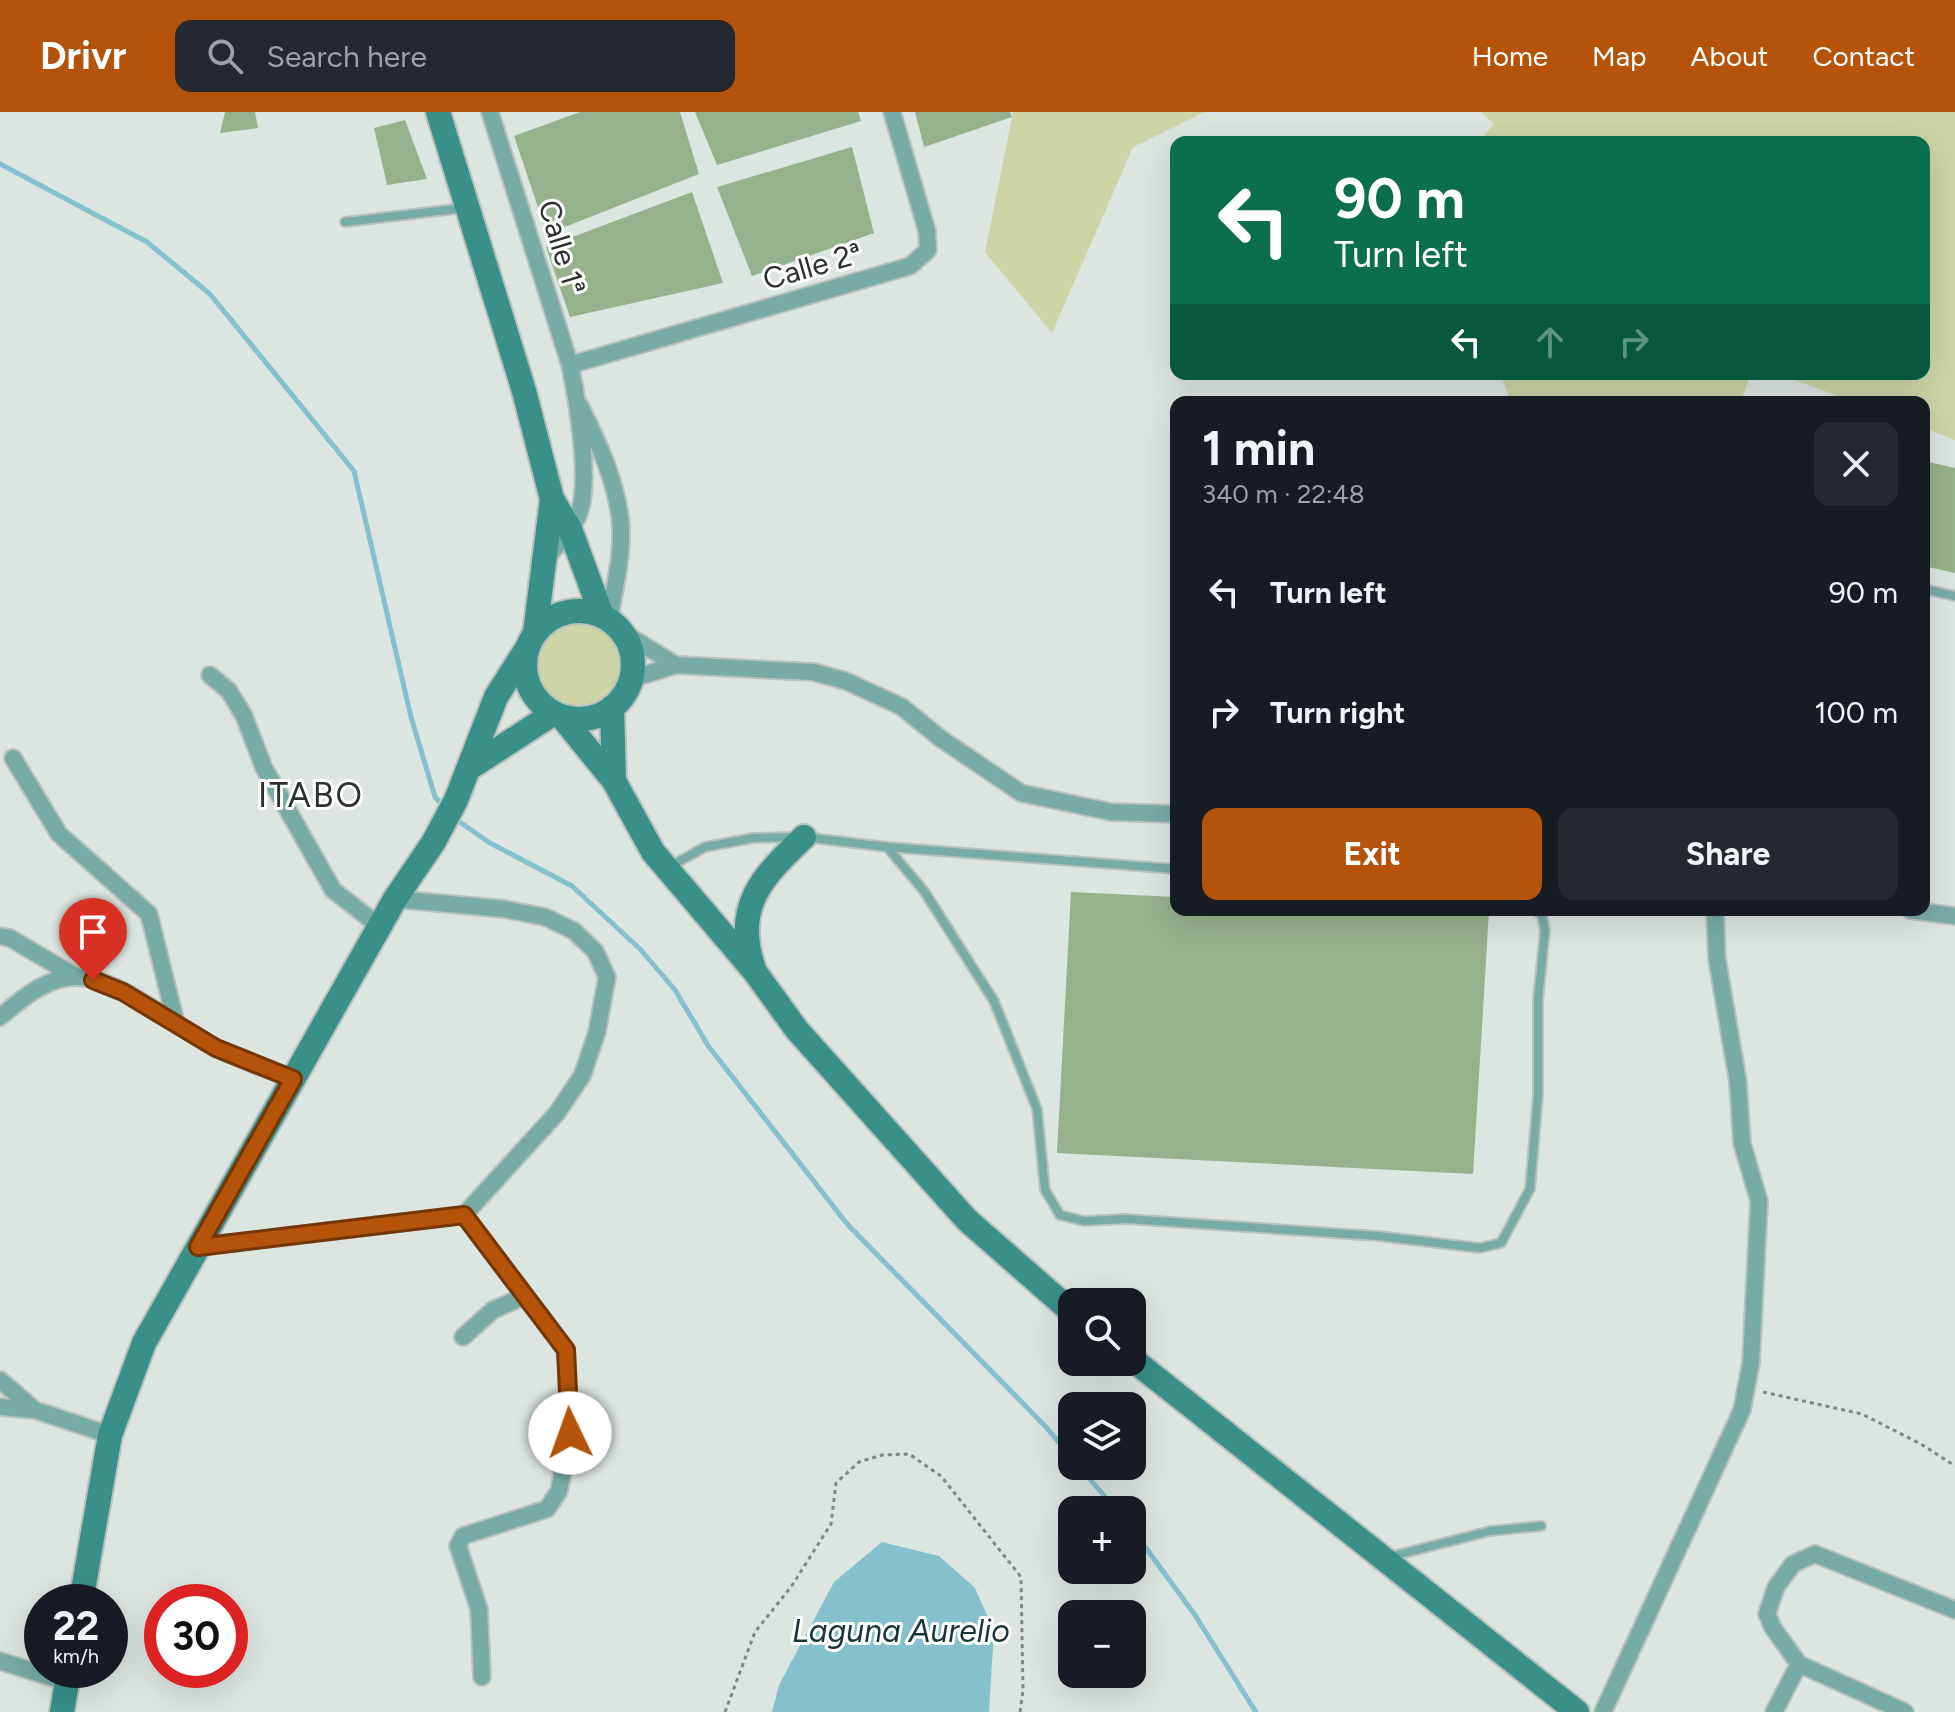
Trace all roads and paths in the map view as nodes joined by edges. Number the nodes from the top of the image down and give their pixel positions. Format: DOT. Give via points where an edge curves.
graph roads {
  1 [pos="438,112"];
  2 [pos="490,112"];
  3 [pos="892,112"];
  4 [pos="467,207"];
  5 [pos="345,222"];
  6 [pos="570,365"];
  7 [pos="577,400"];
  8 [pos="552,499"];
  9 [pos="570,529"];
  10 [pos="546,558"];
  11 [pos="1930,590"];
  12 [pos="1955,596"];
  13 [pos="611,623"];
  14 [pos="532,639"];
  15 [pos="676,665"];
  16 [pos="210,675"];
  17 [pos="631,679"];
  18 [pos="612,707"];
  19 [pos="558,715"];
  20 [pos="13,758"];
  21 [pos="468,769"];
  22 [pos="614,781"];
  23 [pos="1170,814"];
  24 [pos="804,837"];
  25 [pos="887,847"];
  26 [pos="666,869"];
  27 [pos="1170,869"];
  28 [pos="395,899"];
  29 [pos="1930,913"];
  30 [pos="1542,916"];
  31 [pos="1715,916"];
  32 [pos="1955,916"];
  33 [pos="379,926"];
  34 [pos="0,936"];
  35 [pos="755,972"];
  36 [pos="76,977"];
  37 [pos="0,1017"];
  38 [pos="176,1023"];
  39 [pos="293,1079"];
  40 [pos="464,1215"];
  41 [pos="198,1247"];
  42 [pos="525,1296"];
  43 [pos="1058,1300"];
  44 [pos="463,1337"];
  45 [pos="1146,1370"];
  46 [pos="0,1380"];
  47 [pos="1746,1388"];
  48 [pos="0,1407"];
  49 [pos="35,1410"];
  50 [pos="110,1435"];
  51 [pos="1955,1466"];
  52 [pos="1541,1526"];
  53 [pos="1385,1558"];
  54 [pos="84,1584"];
  55 [pos="1955,1610"];
  56 [pos="0,1661"];
  57 [pos="1799,1664"];
  58 [pos="24,1666"];
  59 [pos="482,1677"];
  60 [pos="66,1688"];
  61 [pos="62,1712"];
  62 [pos="725,1712"];
  63 [pos="1020,1712"];
  64 [pos="1577,1712"];
  65 [pos="1603,1712"];
  66 [pos="1774,1712"];
  67 [pos="1905,1712"];
  1 -- 4 [label="main road"];
  2 -- 6 [label="street, Calle 1ª"];
  3 -- 6 [label="street, Calle 2ª" via="927,231 928,250 910,266"];
  4 -- 5 [label="lane"];
  4 -- 8 [label="main road"];
  6 -- 7 [label="street, Calle 1ª"];
  7 -- 9 [label="street, Calle 1ª" via="582,498"];
  7 -- 13 [label="street, Calle 1ª" via="601,448 618,507"];
  8 -- 9 [label="main road"];
  8 -- 10 [label="main road"];
  9 -- 10 [label="street, Calle 1ª"];
  9 -- 13 [label="main road"];
  10 -- 14 [label="main road"];
  11 -- 12 [label="lane"];
  13 -- 14 [label="main road" via="573,611 546,622"];
  13 -- 15 [label="street"];
  13 -- 17 [label="main road" via="632,657"];
  14 -- 19 [label="main road" via="524,664 528,684 538,701"];
  14 -- 21 [label="main road" via="496,697"];
  15 -- 17 [label="street"];
  15 -- 23 [label="street" via="813,672 846,681 902,707 1021,793 1111,812"];
  16 -- 33 [label="street" via="229,691 244,716 264,768 333,890"];
  17 -- 18 [label="main road"];
  18 -- 19 [label="main road" via="579,719"];
  18 -- 22 [label="main road"];
  19 -- 21 [label="main road"];
  19 -- 22 [label="main road"];
  20 -- 38 [label="street" via="59,834 149,914"];
  21 -- 28 [label="main road" via="433,843"];
  22 -- 26 [label="main road"];
  24 -- 25 [label="lane"];
  24 -- 26 [label="lane" via="753,838 705,847"];
  24 -- 35 [label="main road" via="758,885 745,942"];
  25 -- 27 [label="lane"];
  25 -- 30 [label="lane" via="924,891 994,1001 1037,1109 1045,1190 1060,1215 1084,1221 1126,1219 1480,1248 1501,1243 1530,1189"];
  26 -- 35 [label="main road"];
  28 -- 33 [label="main road"];
  28 -- 40 [label="street" via="545,917 574,931 595,951 607,977 582,1076 557,1113"];
  29 -- 32 [label="street"];
  31 -- 47 [label="street" via="1742,1143 1759,1201"];
  33 -- 39 [label="main road"];
  34 -- 36 [label="street"];
  35 -- 43 [label="main road" via="797,1030 967,1220"];
  36 -- 37 [label="street" via="53,980"];
  36 -- 38 [label="street" via="123,992"];
  38 -- 39 [label="street" via="216,1048"];
  39 -- 41 [label="main road"];
  40 -- 41 [label="street"];
  40 -- 42 [label="street"];
  41 -- 50 [label="main road" via="144,1343"];
  42 -- 44 [label="street" via="493,1310"];
  42 -- 59 [label="street" via="566,1350 570,1433 559,1491 547,1509 463,1536 458,1546 479,1609"];
  45 -- 53 [label="main road"];
  46 -- 49 [label="street"];
  47 -- 51 [label="path" via="1862,1414"];
  47 -- 65 [label="street" via="1742,1410"];
  48 -- 49 [label="street"];
  49 -- 50 [label="street"];
  50 -- 54 [label="main road"];
  52 -- 53 [label="lane" via="1490,1531"];
  53 -- 64 [label="main road"];
  55 -- 57 [label="street" via="1815,1554 1793,1564 1776,1587 1767,1614"];
  56 -- 58 [label="street"];
  57 -- 66 [label="street"];
  57 -- 67 [label="street"];
  60 -- 61 [label="main road"];
  62 -- 63 [label="path" via="755,1632 831,1524 836,1483 859,1462 909,1454 941,1476 1021,1577"];
}
